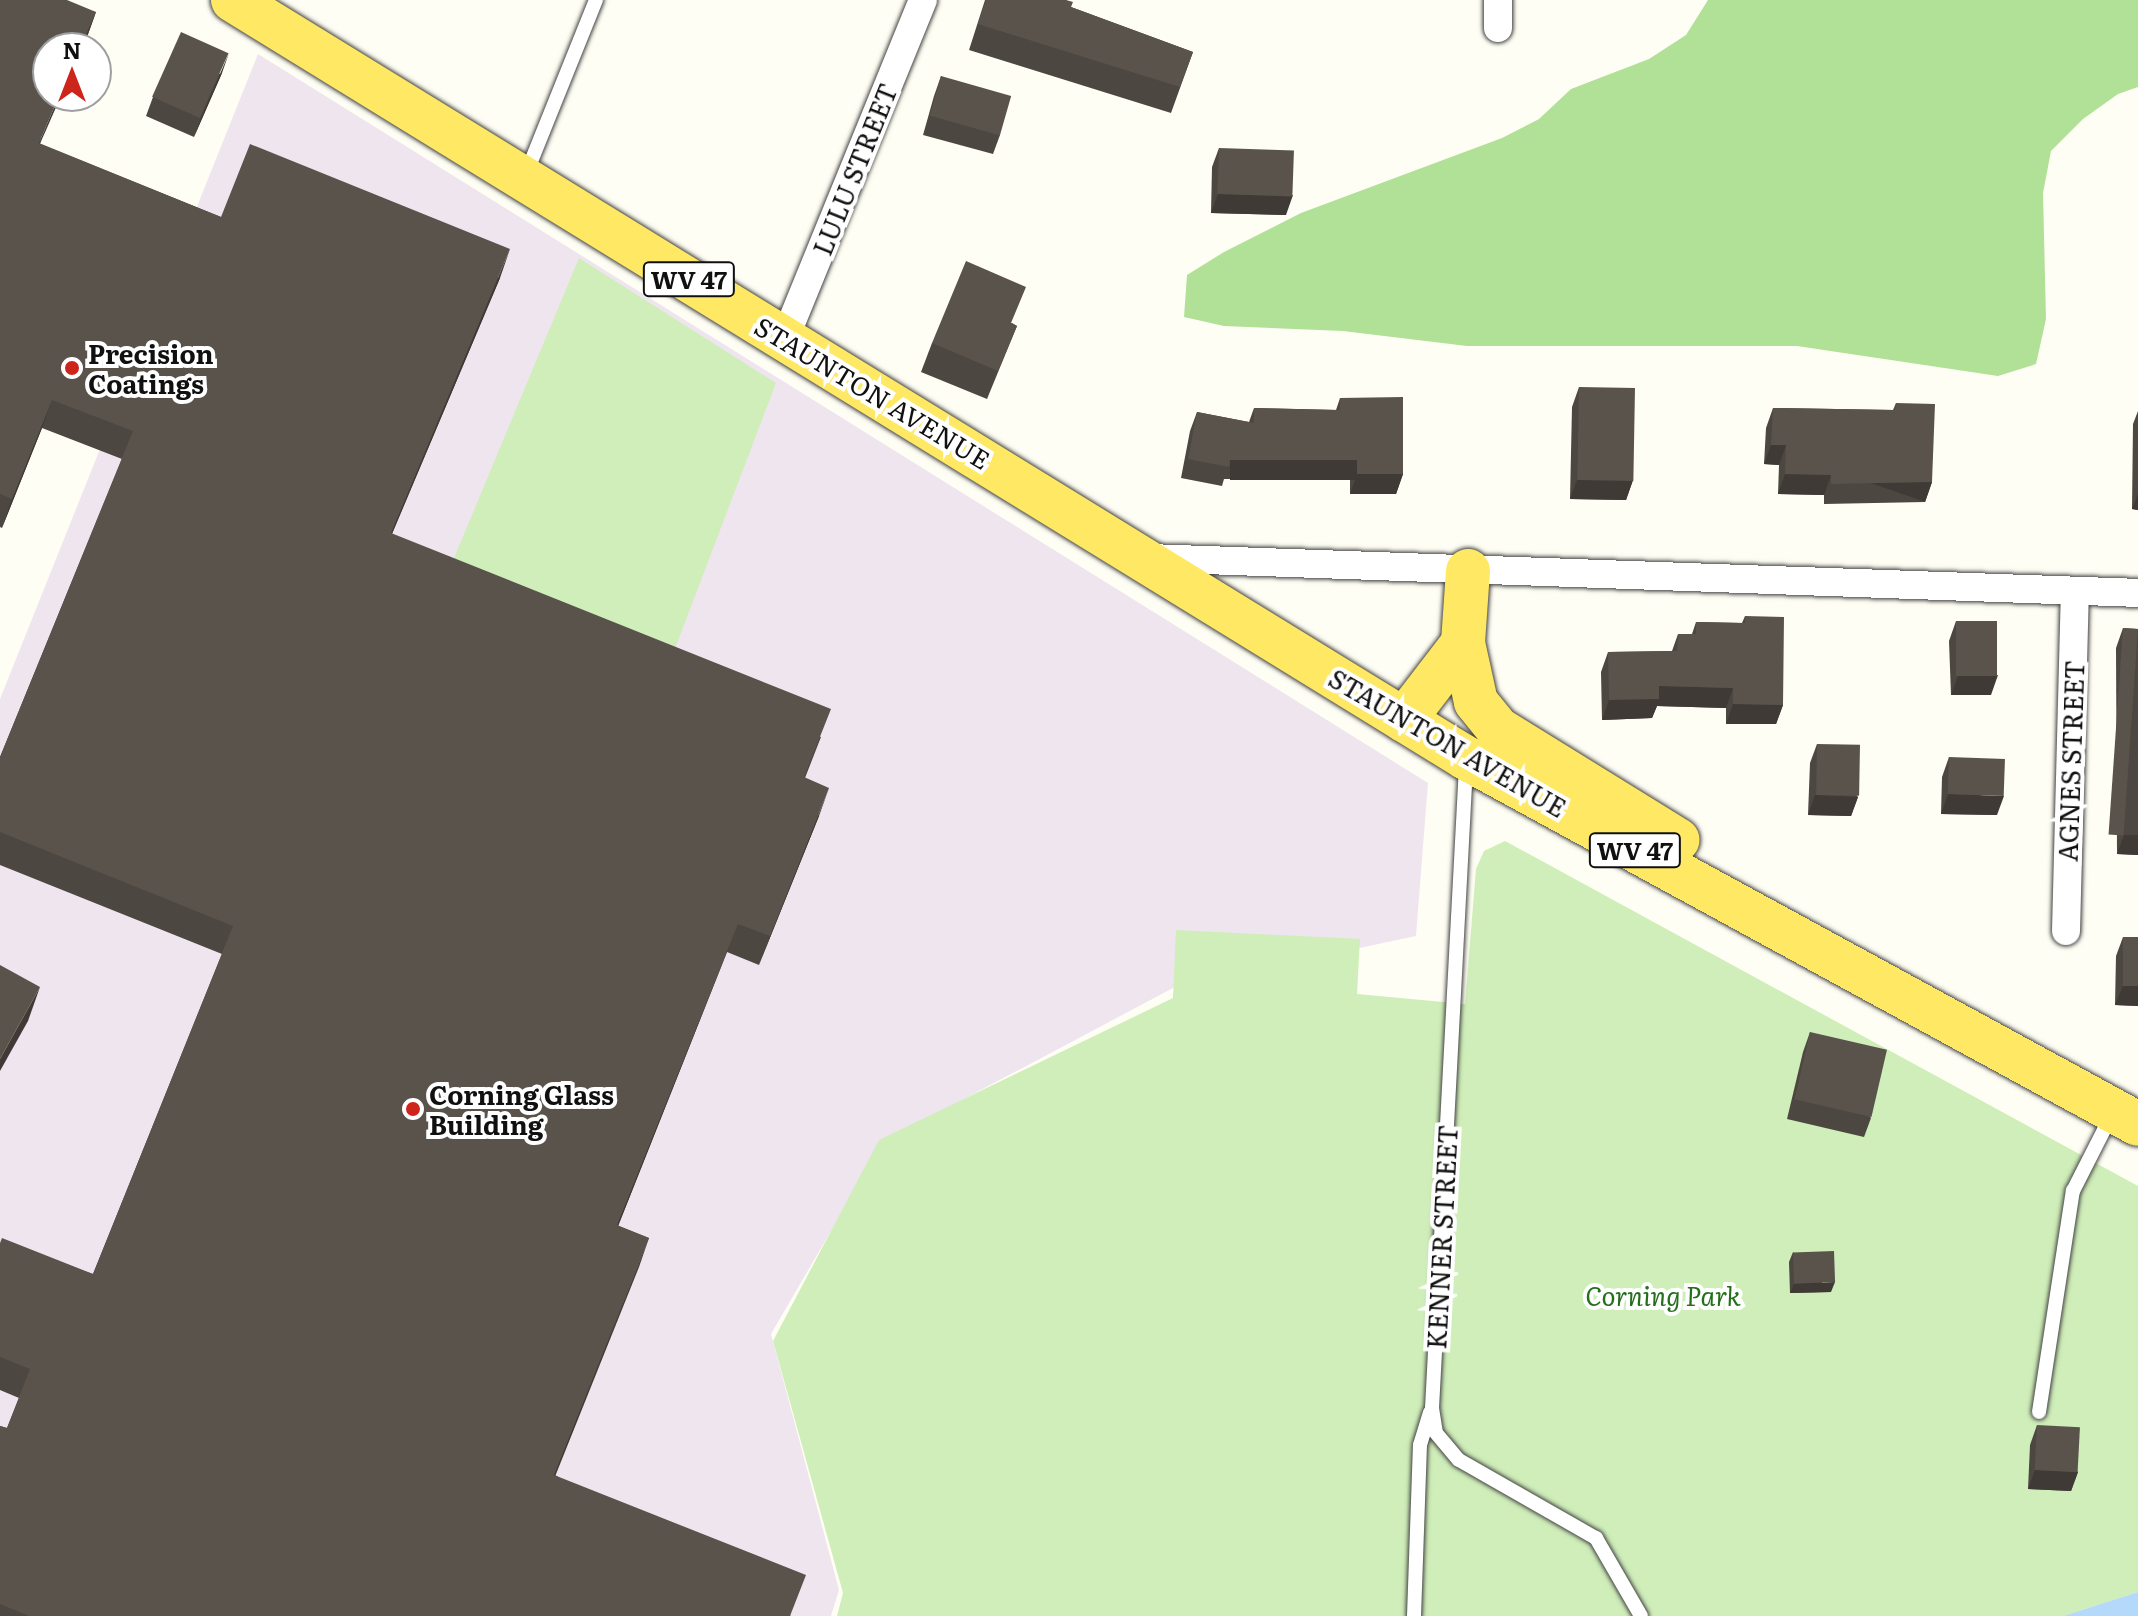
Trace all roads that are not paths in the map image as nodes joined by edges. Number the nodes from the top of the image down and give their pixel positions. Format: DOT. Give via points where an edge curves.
graph roads {
  1 [pos="596,0"];
  2 [pos="923,0"];
  3 [pos="255,6"];
  4 [pos="524,177"];
  5 [pos="785,338"];
  6 [pos="1144,557"];
  7 [pos="1468,571"];
  8 [pos="2075,591"];
  9 [pos="2138,593"];
  10 [pos="1463,643"];
  11 [pos="1404,720"];
  12 [pos="1466,758"];
  13 [pos="2066,931"];
  14 [pos="1800,940"];
  15 [pos="2126,1117"];
  16 [pos="1432,1408"];
  17 [pos="2039,1412"];
  18 [pos="1414,1616"];
  19 [pos="1641,1616"];
  1 -- 4 [label="lane"];
  2 -- 5 [label="street, LULU STREET"];
  3 -- 4 [label="main road, STAUNTON AVENUE / WV 47"];
  4 -- 5 [label="main road, STAUNTON AVENUE / WV 47"];
  5 -- 6 [label="main road, STAUNTON AVENUE / WV 47"];
  6 -- 7 [label="street, STAUNTON AVENUE"];
  6 -- 11 [label="main road, STAUNTON AVENUE / WV 47"];
  7 -- 8 [label="street, STAUNTON AVENUE"];
  7 -- 10 [label="main road"];
  8 -- 9 [label="street, STAUNTON AVENUE"];
  8 -- 13 [label="street, AGNES STREET"];
  10 -- 11 [label="main road"];
  10 -- 14 [label="main road" via="1476,702 1498,729 1728,869"];
  11 -- 12 [label="main road, STAUNTON AVENUE / WV 47"];
  12 -- 14 [label="main road, STAUNTON AVENUE / WV 47"];
  12 -- 16 [label="lane, KENNER STREET"];
  14 -- 15 [label="main road, STAUNTON AVENUE / WV 47"];
  15 -- 17 [label="lane" via="2073,1191"];
  16 -- 18 [label="lane" via="1420,1445"];
  16 -- 19 [label="lane, KENNER STREET" via="1436,1433 1459,1460 1596,1538"];
}
